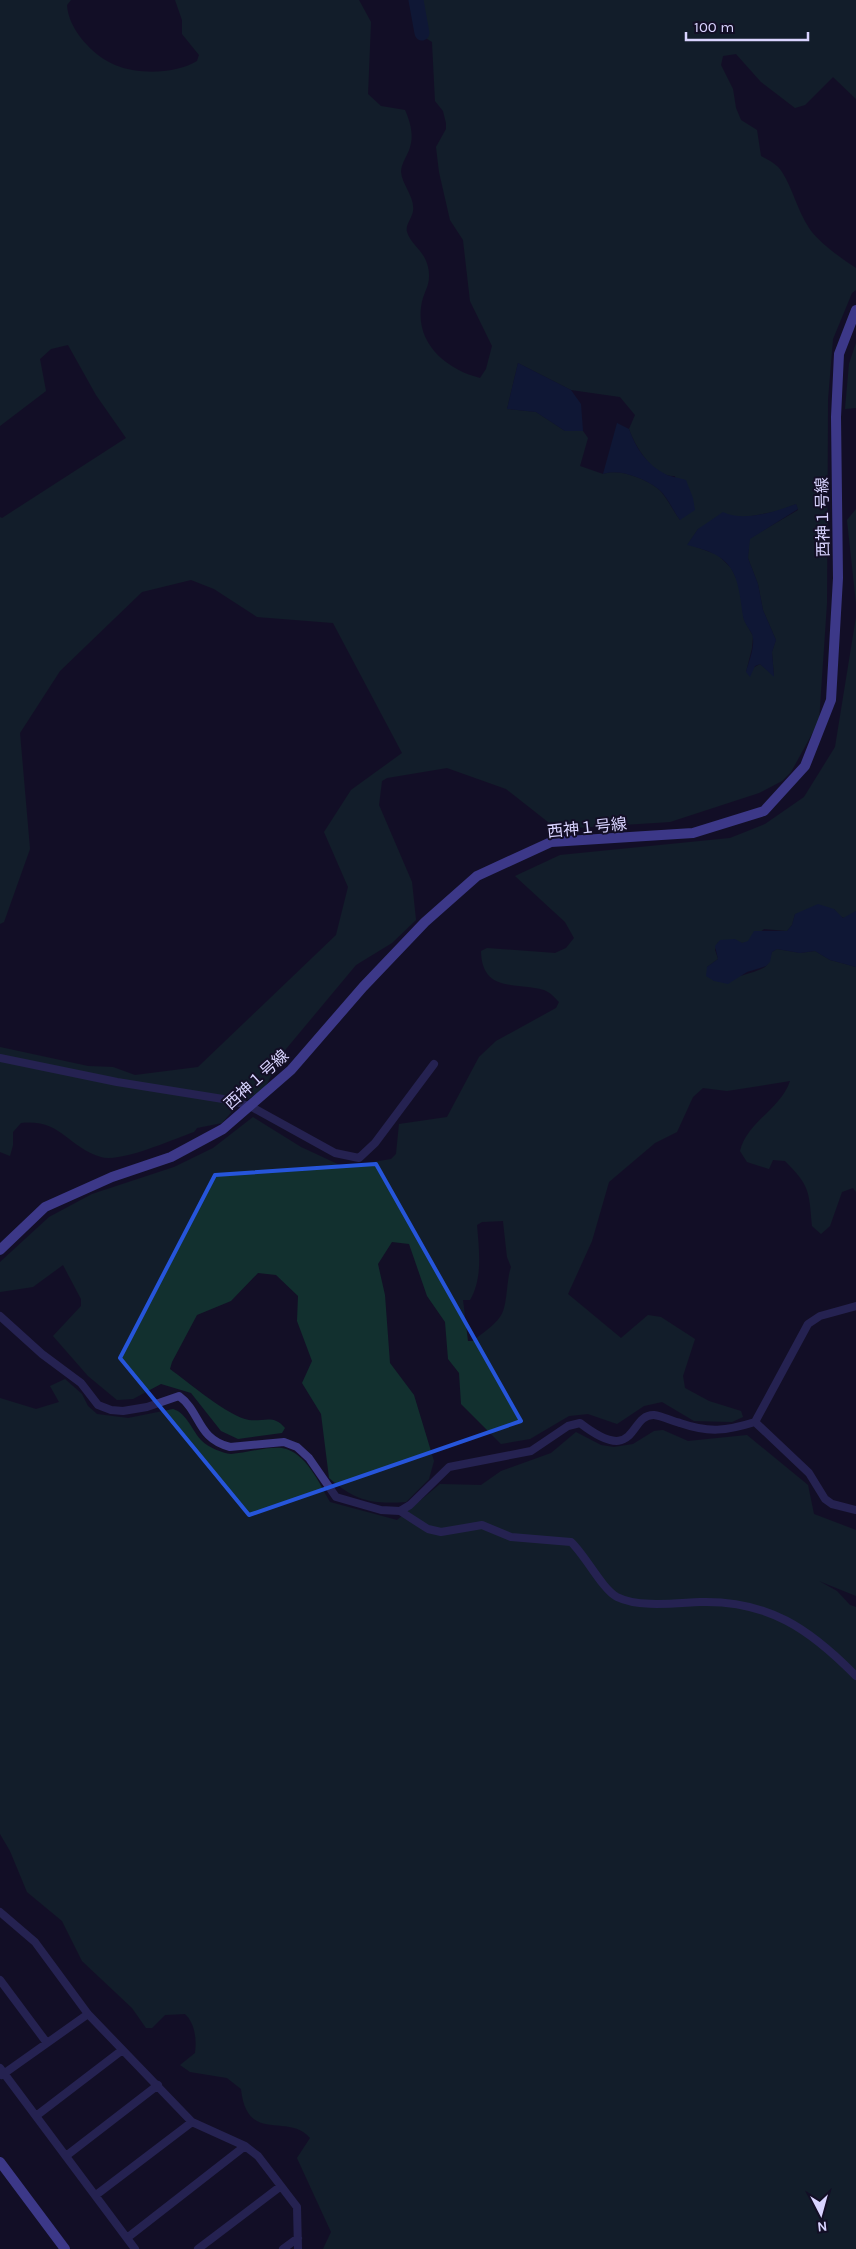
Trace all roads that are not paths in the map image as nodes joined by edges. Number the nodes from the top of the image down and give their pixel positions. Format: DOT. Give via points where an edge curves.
graph roads {
  1 [pos="856,310"];
  2 [pos="0,1058"];
  3 [pos="434,1064"];
  4 [pos="250,1106"];
  5 [pos="0,1250"];
  6 [pos="856,1306"];
  7 [pos="0,1316"];
  8 [pos="755,1422"];
  9 [pos="856,1510"];
  10 [pos="400,1512"];
  11 [pos="856,1676"];
  12 [pos="0,1912"];
  13 [pos="0,1980"];
  14 [pos="88,2014"];
  15 [pos="47,2044"];
  16 [pos="121,2051"];
  17 [pos="1,2073"];
  18 [pos="158,2085"];
  19 [pos="36,2116"];
  20 [pos="192,2122"];
  21 [pos="245,2146"];
  22 [pos="66,2156"];
  23 [pos="0,2162"];
  24 [pos="280,2186"];
  25 [pos="96,2195"];
  26 [pos="127,2238"];
  27 [pos="298,2238"];
  28 [pos="66,2249"];
  29 [pos="135,2249"];
  30 [pos="198,2249"];
  31 [pos="283,2249"];
  32 [pos="298,2249"];
  1 -- 4 [label="street, 西神１号線" via="839,354 836,418 838,578 831,700 805,766 764,811 693,833 551,842 477,876 425,922 362,987 291,1070"];
  2 -- 4 [label="street" via="117,1082 223,1098"];
  3 -- 4 [label="street" via="375,1143 359,1158 335,1153"];
  4 -- 5 [label="street, 西神１号線" via="223,1129 170,1157 112,1177 45,1208"];
  6 -- 8 [label="street" via="820,1316 808,1324"];
  7 -- 10 [label="street" via="42,1354 82,1383 98,1405 123,1411 147,1408 179,1396 185,1399 208,1437 221,1445 230,1447 277,1441 291,1444 309,1458 336,1497"];
  8 -- 9 [label="street" via="809,1473 825,1499"];
  8 -- 10 [label="street" via="719,1432 700,1430 656,1415 646,1417 623,1440 610,1441 580,1423 568,1426 531,1451 449,1467"];
  10 -- 11 [label="street" via="428,1529 441,1532 482,1525 511,1537 571,1542 607,1589 630,1601 753,1606 800,1628 829,1648"];
  12 -- 14 [label="street" via="35,1942"];
  13 -- 15 [label="street"];
  14 -- 15 [label="street"];
  14 -- 16 [label="street"];
  15 -- 17 [label="street"];
  16 -- 18 [label="street"];
  16 -- 19 [label="street"];
  17 -- 19 [label="street"];
  18 -- 20 [label="street"];
  18 -- 22 [label="street"];
  19 -- 22 [label="street"];
  20 -- 21 [label="street"];
  20 -- 25 [label="street"];
  21 -- 24 [label="street" via="258,2156"];
  21 -- 26 [label="street"];
  22 -- 25 [label="street"];
  23 -- 28 [label="street"];
  24 -- 27 [label="street" via="297,2208"];
  24 -- 30 [label="street"];
  25 -- 26 [label="street"];
  26 -- 29 [label="street"];
  27 -- 31 [label="street"];
  27 -- 32 [label="street"];
}
